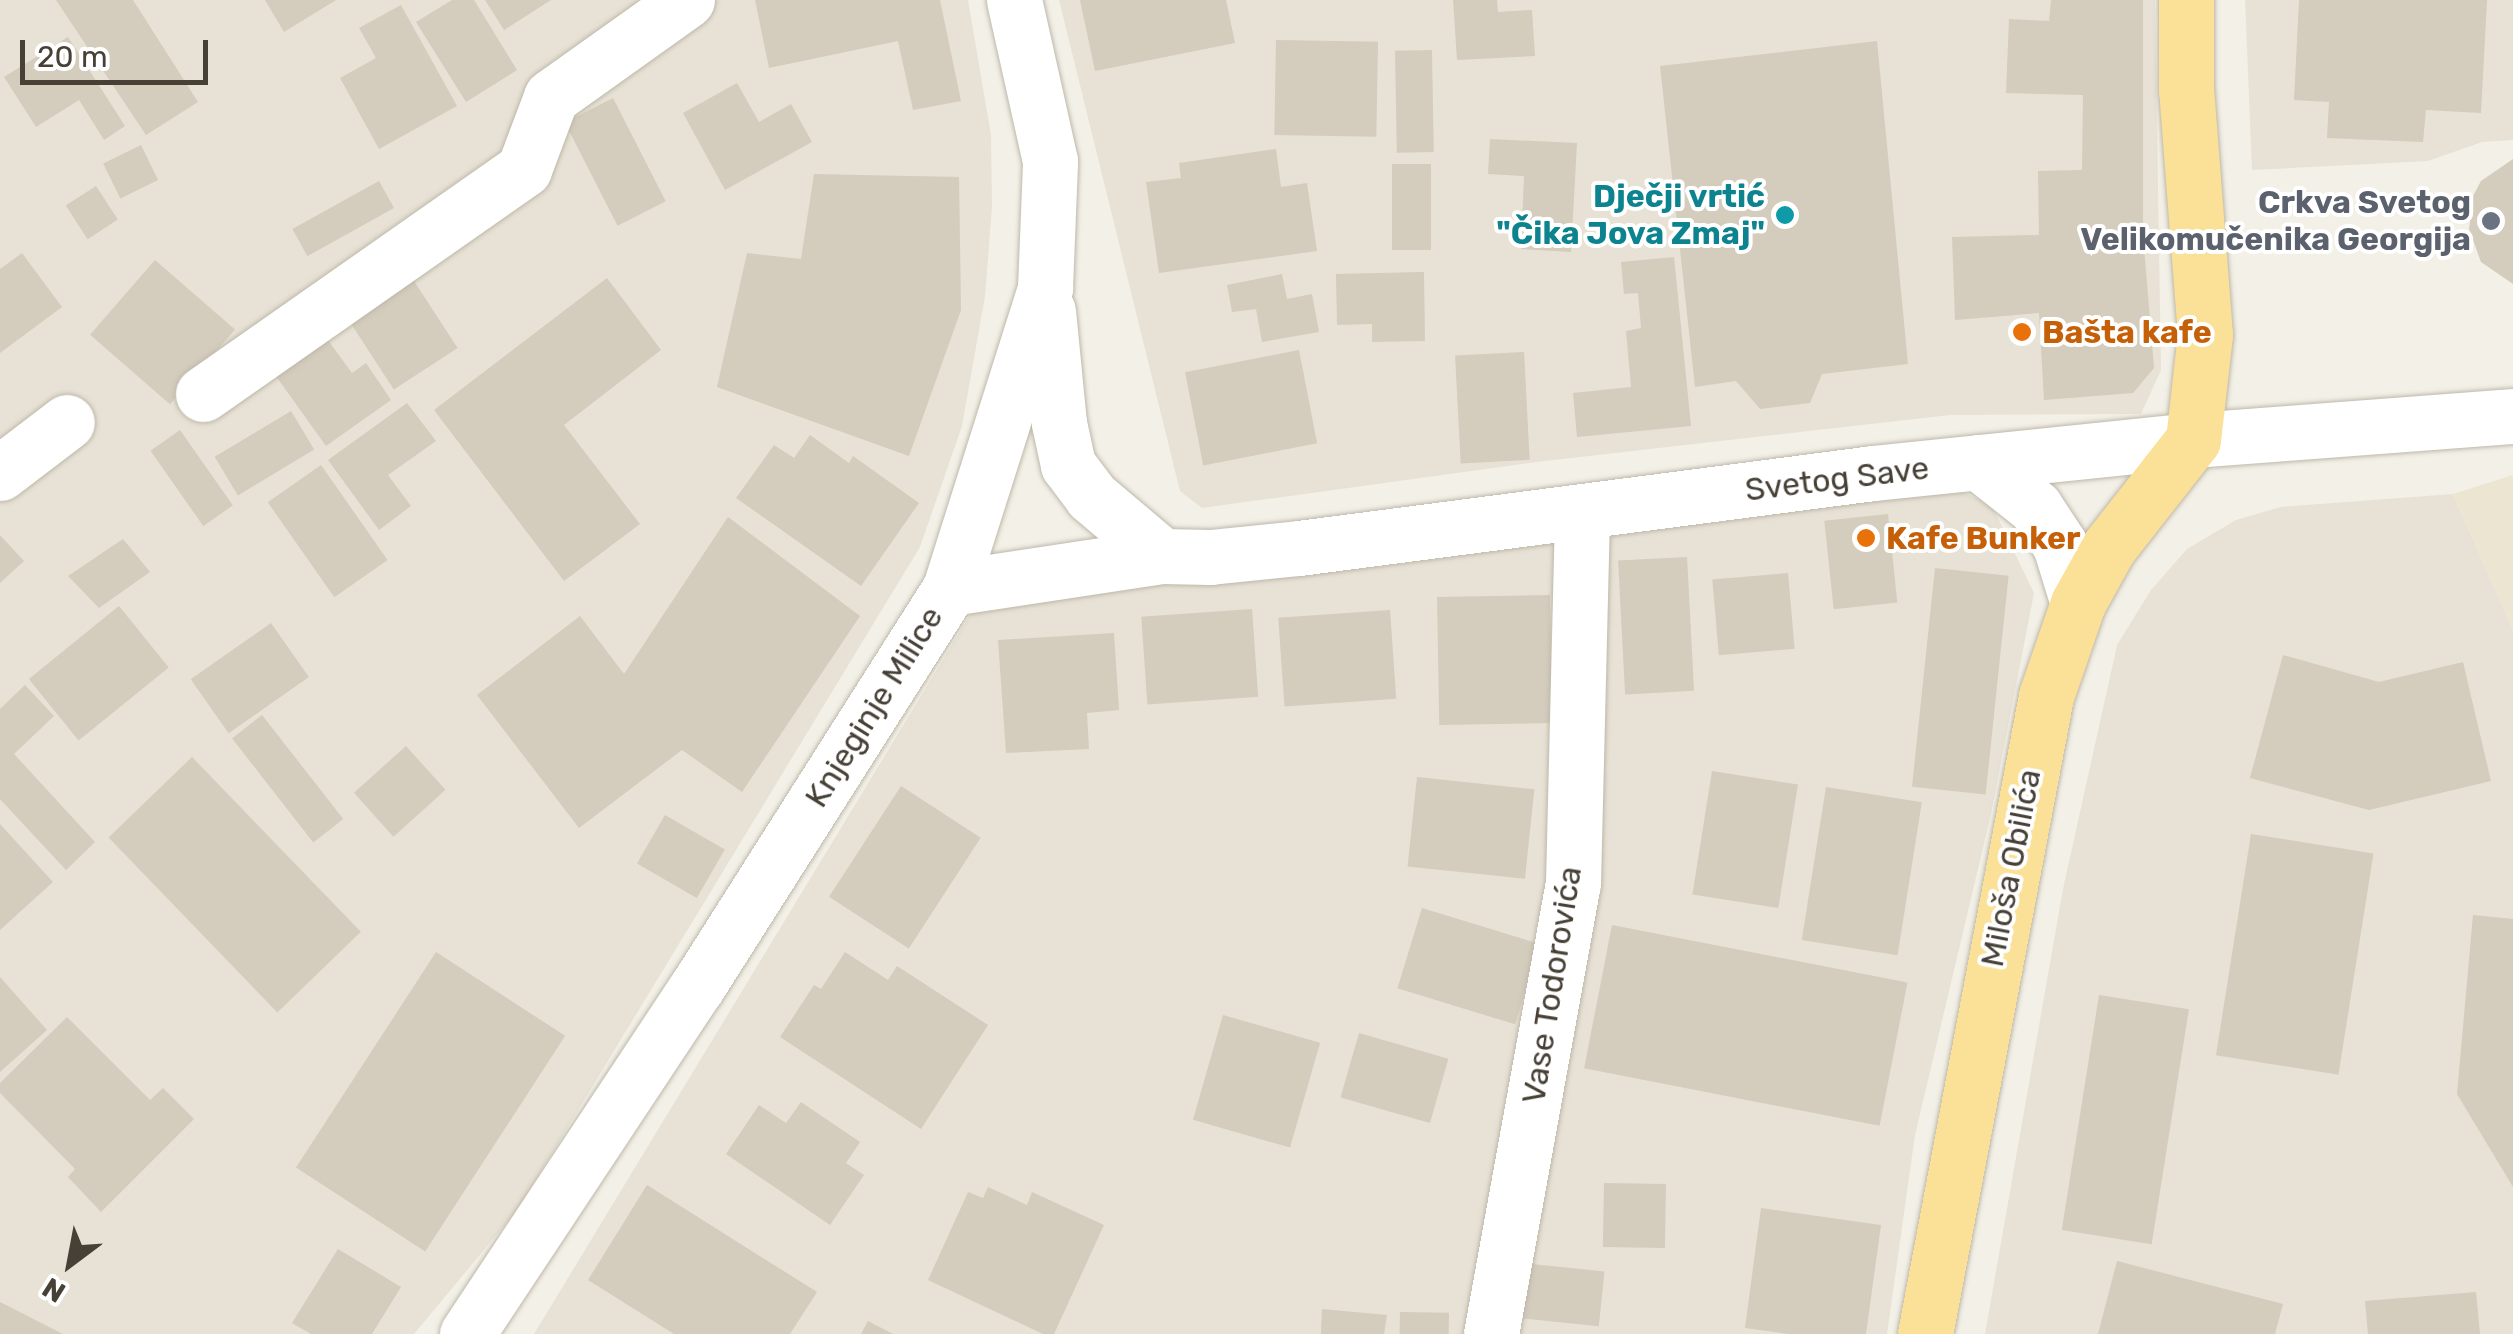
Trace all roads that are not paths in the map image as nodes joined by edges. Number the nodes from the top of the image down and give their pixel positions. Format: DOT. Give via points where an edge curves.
graph roads {
  1 [pos="687,0"];
  2 [pos="1014,0"];
  3 [pos="2186,0"];
  4 [pos="1046,288"];
  5 [pos="203,394"];
  6 [pos="2513,416"];
  7 [pos="67,422"];
  8 [pos="2193,440"];
  9 [pos="1978,462"];
  10 [pos="0,473"];
  11 [pos="1582,512"];
  12 [pos="1162,556"];
  13 [pos="950,588"];
  14 [pos="2078,602"];
  15 [pos="466,1334"];
  16 [pos="1491,1334"];
  17 [pos="1924,1334"];
  1 -- 5 [label="street" via="550,97 524,169"];
  2 -- 4 [label="street, Knjeginje Milice" via="1050,160"];
  3 -- 8 [label="main road" via="2186,90 2205,335"];
  4 -- 12 [label="street" via="1068,465 1091,496"];
  4 -- 13 [label="street, Knjeginje Milice"];
  6 -- 8 [label="street, Svetog Save"];
  7 -- 10 [label="street"];
  8 -- 9 [label="street, Svetog Save"];
  8 -- 14 [label="main road, Miloša Obilića" via="2110,547"];
  9 -- 11 [label="street, Svetog Save"];
  9 -- 14 [label="street" via="2034,506 2060,545"];
  11 -- 12 [label="street, Svetog Save" via="1264,552"];
  11 -- 16 [label="street, Vase Todorovića" via="1574,883"];
  12 -- 13 [label="street, Svetog Save"];
  13 -- 15 [label="street, Knjeginje Milice"];
  14 -- 17 [label="main road, Miloša Obilića" via="2033,752"];
}
